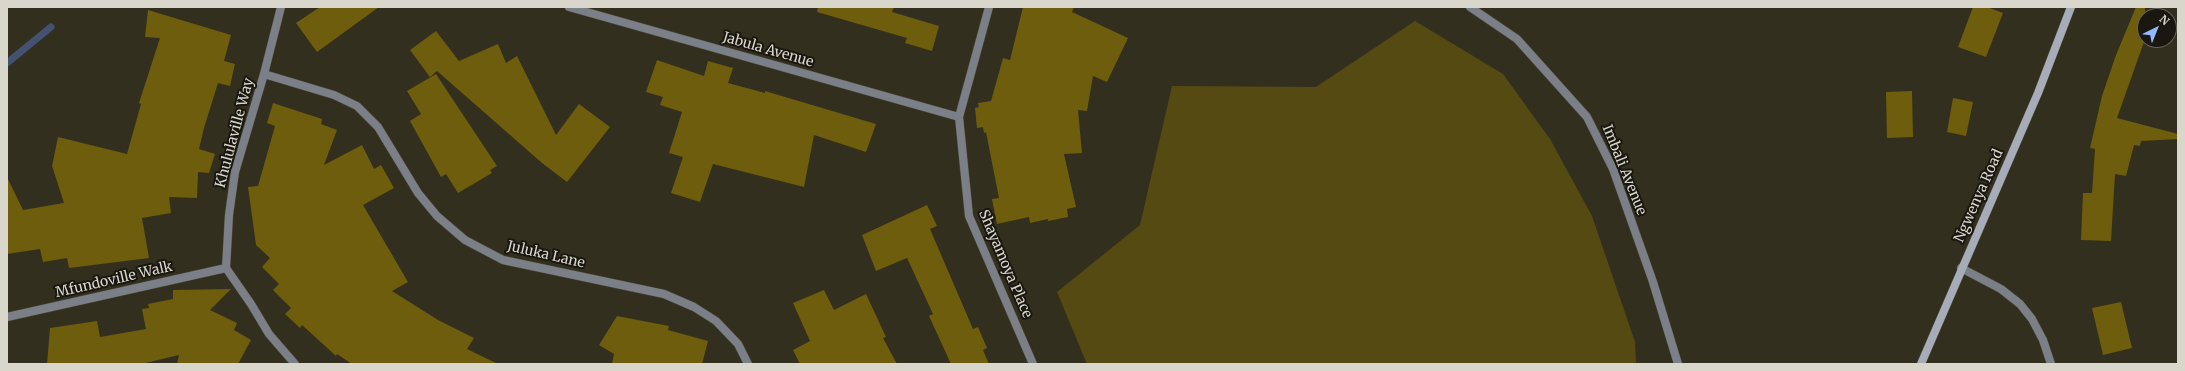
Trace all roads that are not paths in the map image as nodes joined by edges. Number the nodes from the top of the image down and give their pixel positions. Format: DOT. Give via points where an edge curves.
graph roads {
  1 [pos="281,7"];
  2 [pos="569,7"];
  3 [pos="989,7"];
  4 [pos="1470,7"];
  5 [pos="2071,7"];
  6 [pos="264,74"];
  7 [pos="959,117"];
  8 [pos="226,268"];
  9 [pos="1961,268"];
  10 [pos="7,317"];
  11 [pos="296,364"];
  12 [pos="748,364"];
  13 [pos="1033,364"];
  14 [pos="1678,364"];
  15 [pos="1921,364"];
  16 [pos="2051,364"];
  1 -- 6 [label="street, Khululaville Way"];
  2 -- 7 [label="street, Jabula Avenue"];
  3 -- 7 [label="street, Shayamoya Place"];
  4 -- 14 [label="street, Imbali Avenue" via="1518,39 1587,117 1613,169 1653,282"];
  5 -- 9 [label="street, Ngwenya Road" via="2038,93"];
  6 -- 8 [label="street, Khululaville Way" via="235,172"];
  6 -- 12 [label="street, Juluka Lane" via="334,95 357,106 378,127 418,193 438,216 465,240 503,260 664,294 694,307 716,322 738,344"];
  7 -- 13 [label="street, Shayamoya Place" via="969,216"];
  8 -- 10 [label="street, Mfundoville Walk"];
  8 -- 11 [label="street" via="269,334"];
  9 -- 15 [label="street, Ngwenya Road"];
  9 -- 16 [label="street" via="2001,289 2020,304 2032,319"];
}
